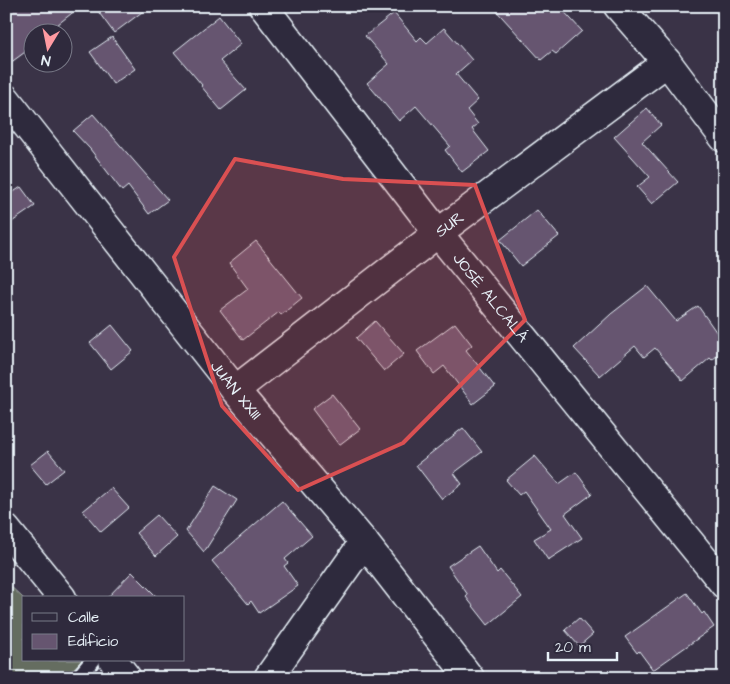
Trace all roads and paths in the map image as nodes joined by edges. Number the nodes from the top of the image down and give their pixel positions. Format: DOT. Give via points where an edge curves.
graph roads {
  1 [pos="263,6"];
  2 [pos="618,6"];
  3 [pos="667,62"];
  4 [pos="6,99"];
  5 [pos="724,138"];
  6 [pos="438,233"];
  7 [pos="235,390"];
  8 [pos="6,529"];
  9 [pos="364,542"];
  10 [pos="724,584"];
  11 [pos="60,596"];
  12 [pos="91,662"];
  13 [pos="115,662"];
  14 [pos="78,678"];
  15 [pos="127,678"];
  16 [pos="268,678"];
  17 [pos="470,678"];
  1 -- 6 [label="street, JOSÉ ALCALÁ"];
  2 -- 3 [label="street"];
  3 -- 5 [label="street"];
  3 -- 6 [label="street, SUR"];
  4 -- 7 [label="street, JUAN XXIII"];
  6 -- 7 [label="street, SUR"];
  6 -- 10 [label="street, JOSÉ ALCALÁ"];
  7 -- 9 [label="street, JUAN XXIII"];
  8 -- 11 [label="street"];
  9 -- 16 [label="street"];
  9 -- 17 [label="street, JUAN XXIII"];
  12 -- 14 [label="lane"];
  13 -- 15 [label="street"];
}
